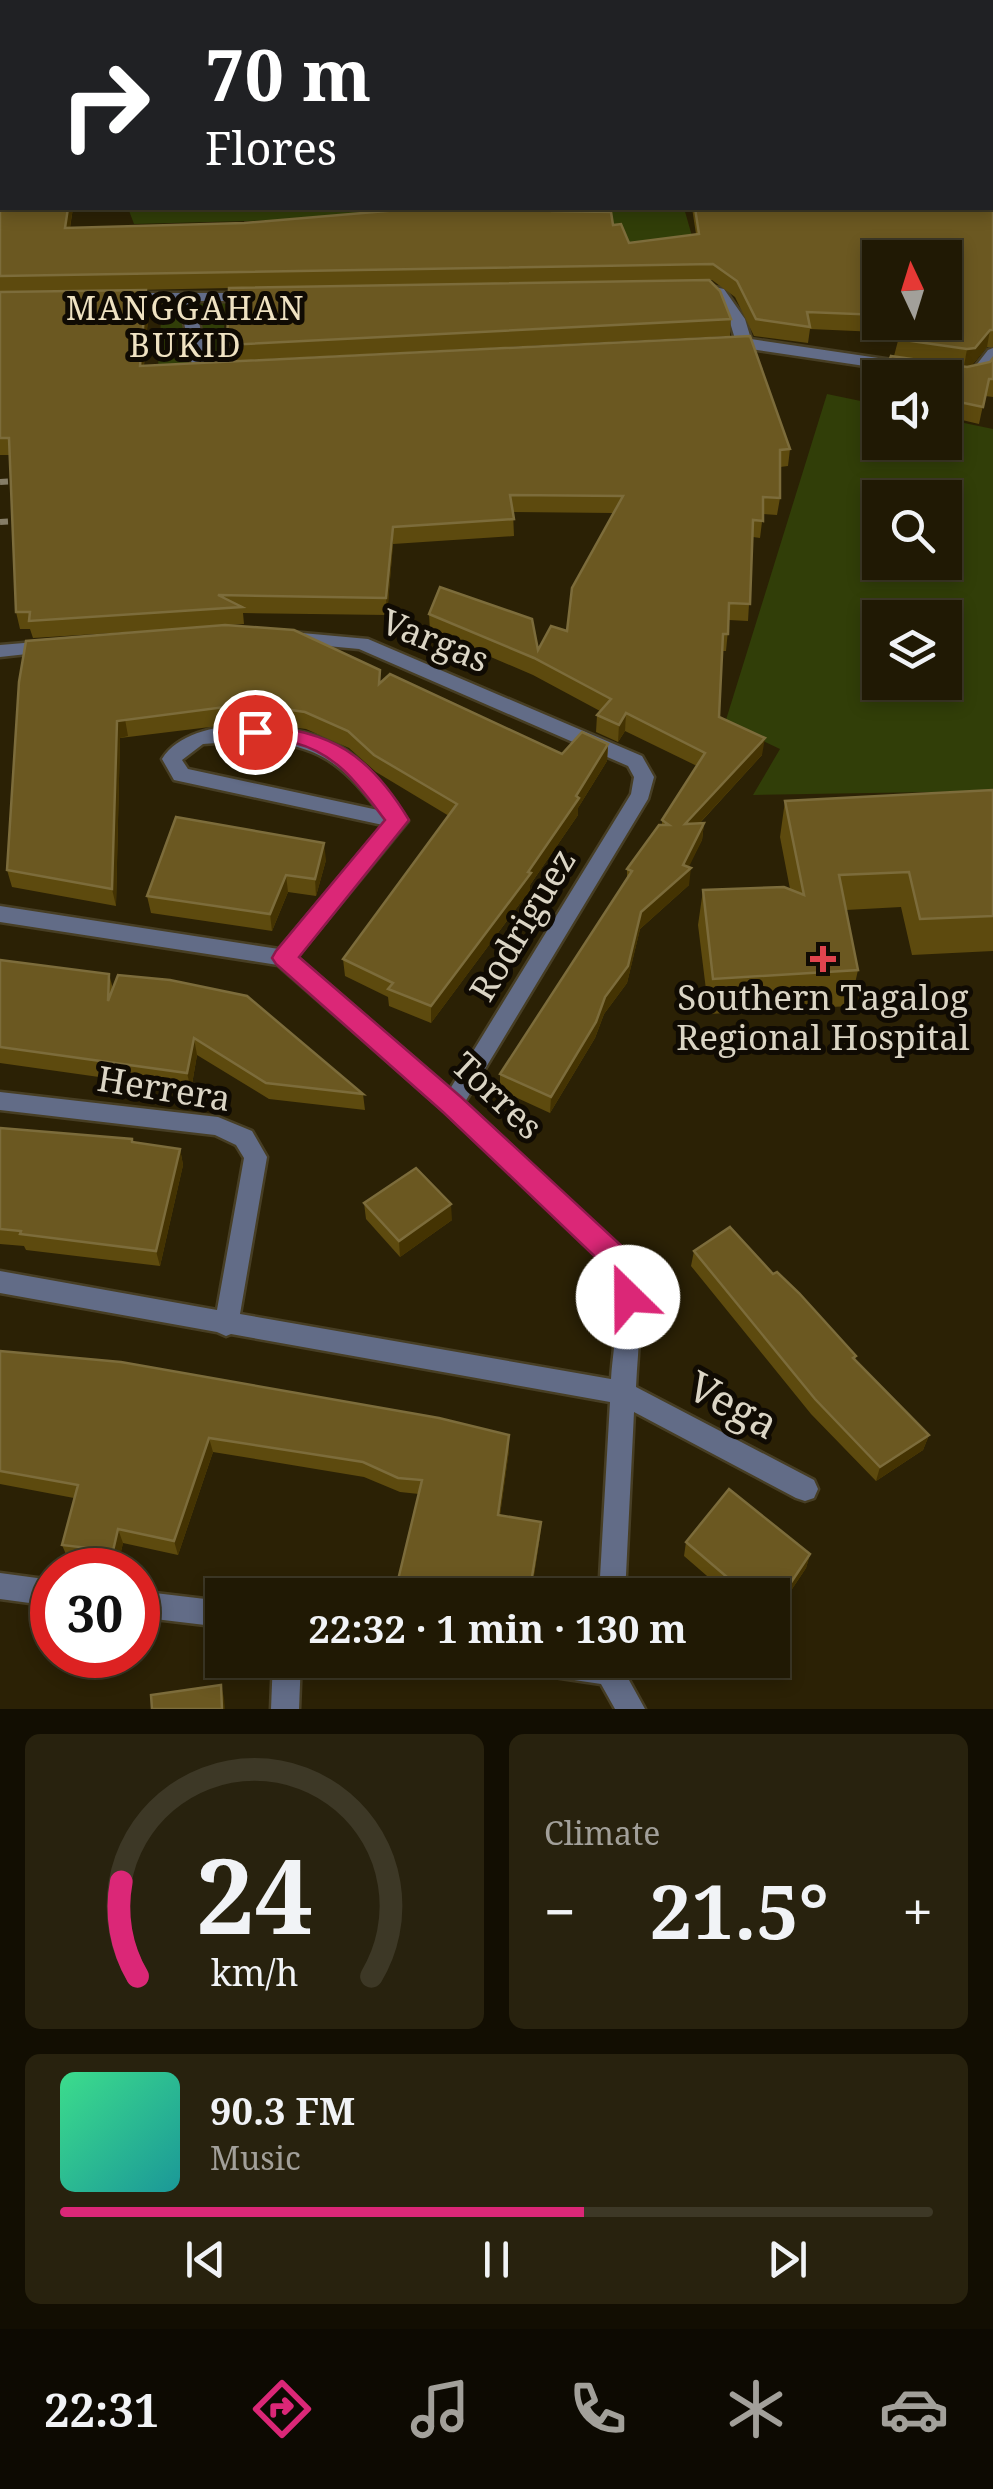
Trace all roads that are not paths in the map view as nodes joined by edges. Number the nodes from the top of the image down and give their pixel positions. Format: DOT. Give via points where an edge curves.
graph roads {
  1 [pos="685,288"];
  2 [pos="186,297"];
  3 [pos="280,297"];
  4 [pos="94,298"];
  5 [pos="744,343"];
  6 [pos="705,345"];
  7 [pos="993,353"];
  8 [pos="862,360"];
  9 [pos="251,369"];
  10 [pos="962,374"];
  11 [pos="266,636"];
  12 [pos="76,645"];
  13 [pos="0,651"];
  14 [pos="644,777"];
  15 [pos="398,820"];
  16 [pos="0,914"];
  17 [pos="284,958"];
  18 [pos="0,1101"];
  19 [pos="452,1104"];
  20 [pos="0,1282"];
  21 [pos="226,1325"];
  22 [pos="622,1393"];
  23 [pos="805,1489"];
  24 [pos="613,1578"];
  25 [pos="0,1586"];
  26 [pos="30,1590"];
  27 [pos="160,1607"];
  28 [pos="205,1612"];
  29 [pos="287,1678"];
  30 [pos="616,1678"];
  31 [pos="285,1709"];
  32 [pos="631,1709"];
  1 -- 5 [label="street" via="720,292"];
  2 -- 3 [label="street"];
  2 -- 4 [label="street"];
  2 -- 9 [label="street" via="200,366"];
  5 -- 6 [label="street"];
  5 -- 8 [label="street"];
  7 -- 10 [label="street" via="972,375"];
  11 -- 14 [label="street, Vargas" via="362,644 634,761"];
  12 -- 13 [label="street"];
  14 -- 19 [label="street, Rodriguez" via="641,794"];
  15 -- 15 [label="street" via="353,763 296,735 200,738 180,746 172,759 182,775"];
  15 -- 17 [label="street"];
  16 -- 17 [label="street"];
  17 -- 19 [label="street, Torres"];
  18 -- 21 [label="street, Herrera" via="218,1126 244,1138 256,1158"];
  19 -- 22 [label="street, Torres" via="617,1260 628,1297"];
  20 -- 21 [label="street"];
  21 -- 22 [label="street"];
  22 -- 23 [label="street, Vega"];
  22 -- 24 [label="street, Torres"];
  25 -- 26 [label="street"];
  27 -- 28 [label="street"];
  29 -- 31 [label="street"];
  30 -- 32 [label="street"];
}
